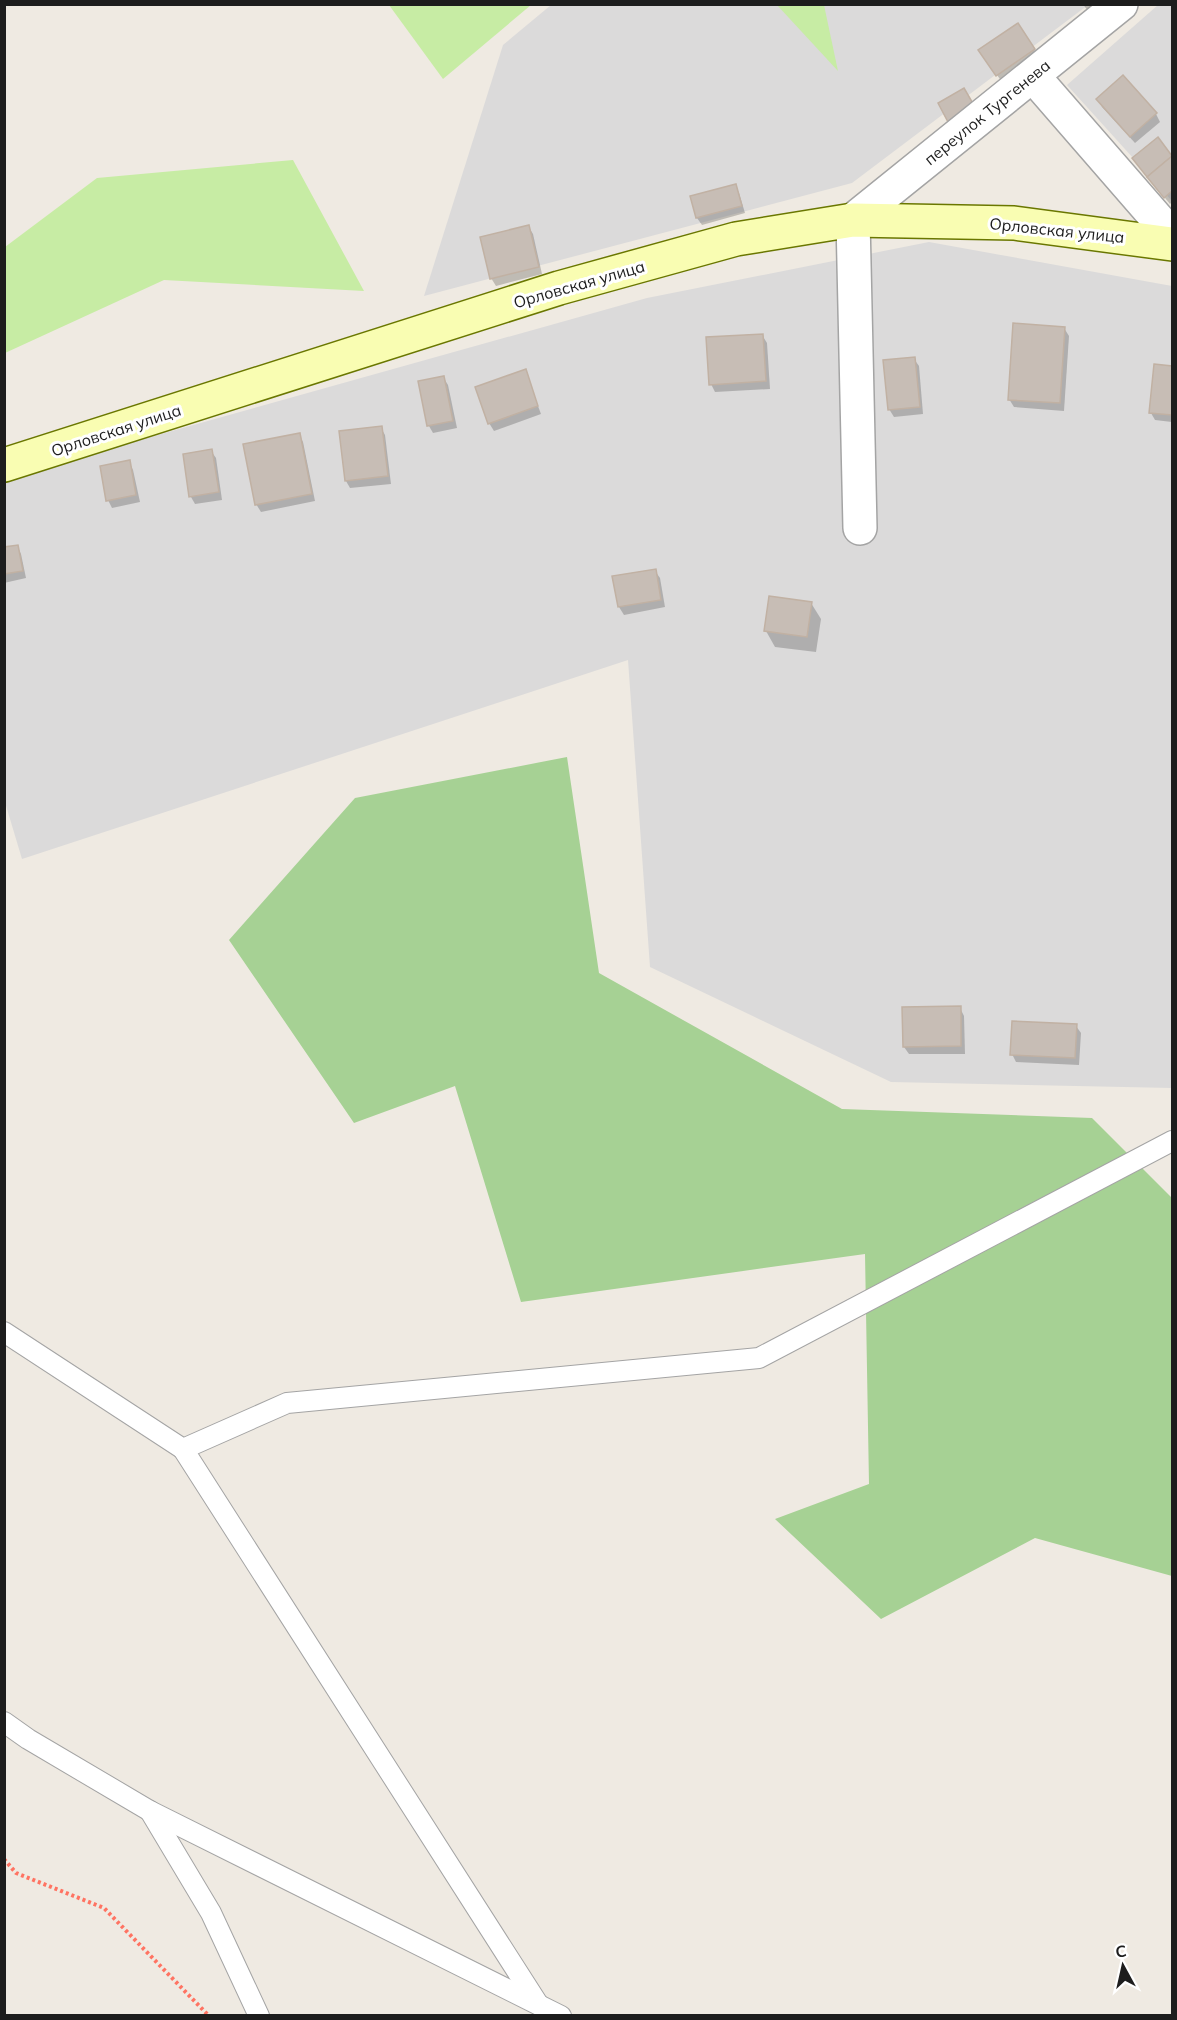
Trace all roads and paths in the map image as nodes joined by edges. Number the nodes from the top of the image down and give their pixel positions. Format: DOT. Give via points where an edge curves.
graph roads {
  1 [pos="1121,4"];
  2 [pos="1033,76"];
  3 [pos="853,220"];
  4 [pos="1173,236"];
  5 [pos="1173,244"];
  6 [pos="4,465"];
  7 [pos="860,528"];
  8 [pos="1173,1141"];
  9 [pos="4,1332"];
  10 [pos="183,1449"];
  11 [pos="4,1722"];
  12 [pos="150,1811"];
  13 [pos="4,1859"];
  14 [pos="538,2004"];
  15 [pos="209,2016"];
  16 [pos="259,2016"];
  17 [pos="561,2016"];
  1 -- 2 [label="street, переулок Тургенева"];
  2 -- 3 [label="street, переулок Тургенева"];
  2 -- 4 [label="street"];
  3 -- 5 [label="main road, Орловская улица" via="1014,223"];
  3 -- 6 [label="main road, Орловская улица" via="736,239 559,288"];
  3 -- 7 [label="street"];
  8 -- 10 [label="lane" via="759,1358 287,1403"];
  9 -- 10 [label="lane"];
  10 -- 14 [label="lane"];
  11 -- 12 [label="lane"];
  12 -- 14 [label="lane"];
  12 -- 16 [label="lane" via="211,1912"];
  13 -- 15 [label="path" via="16,1873 104,1908"];
  14 -- 17 [label="lane"];
}
